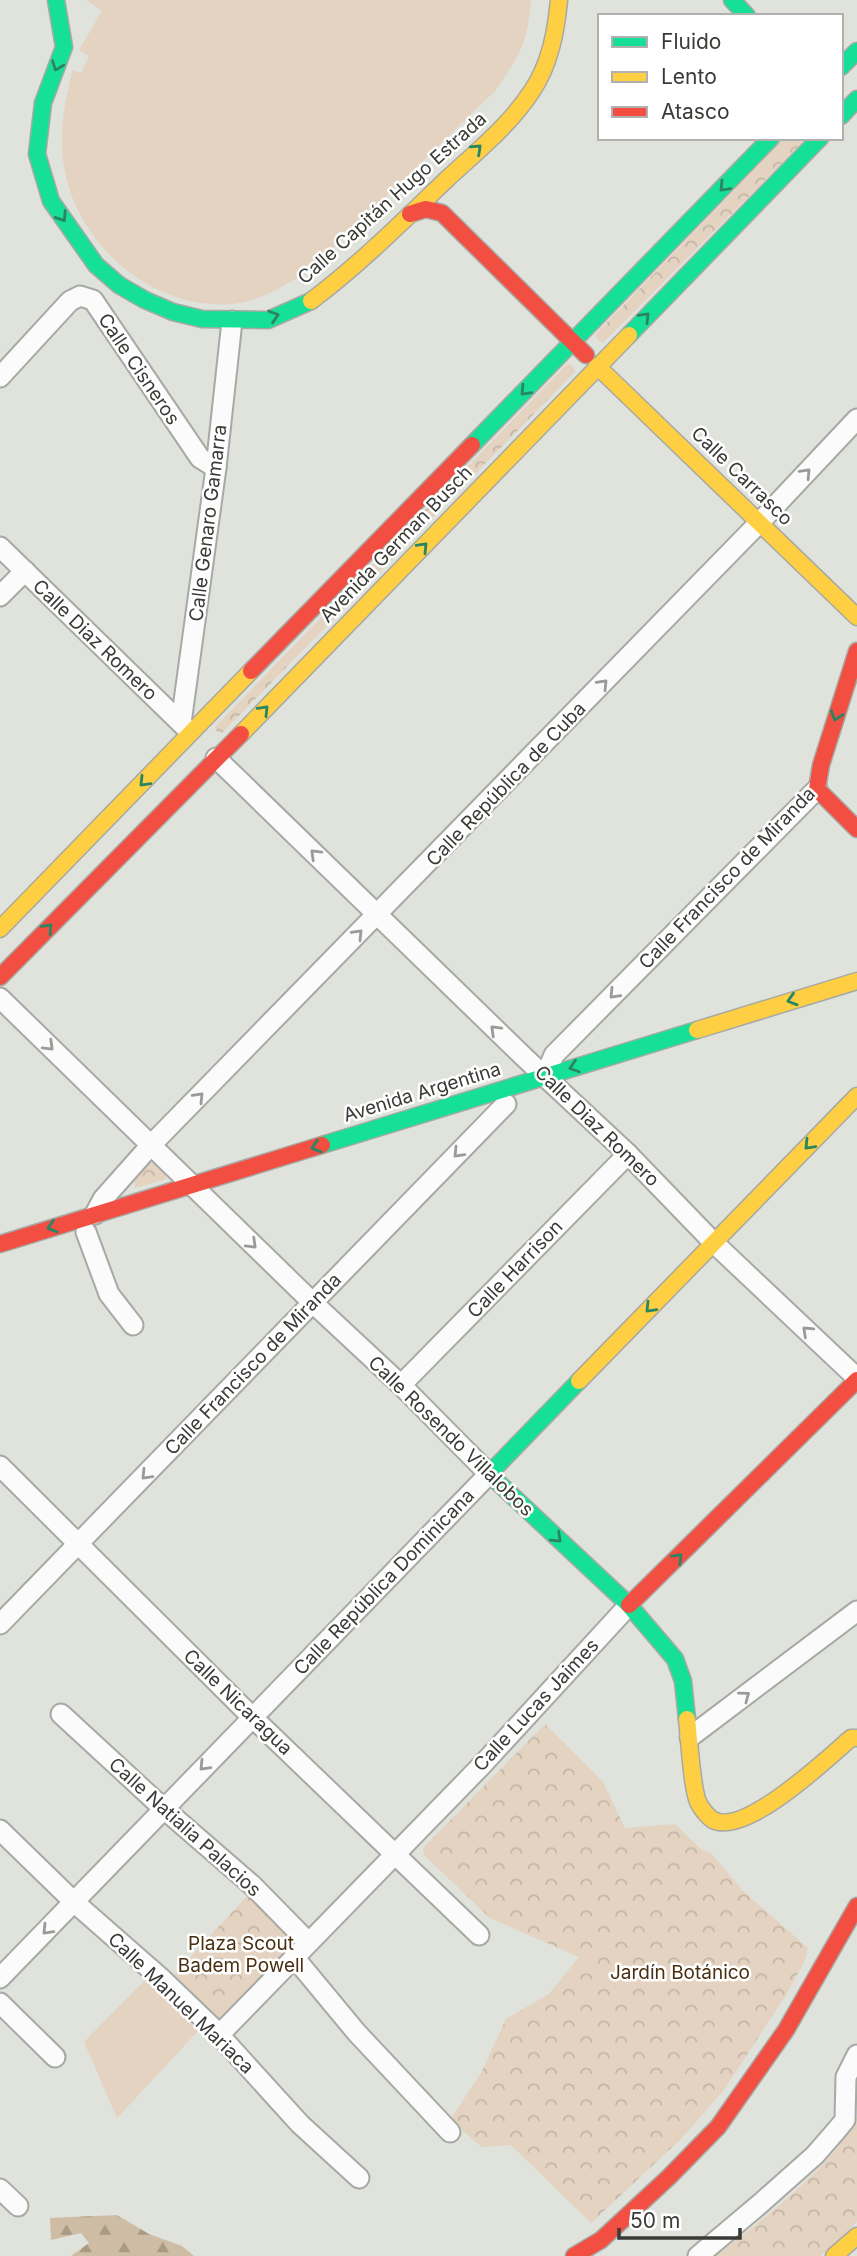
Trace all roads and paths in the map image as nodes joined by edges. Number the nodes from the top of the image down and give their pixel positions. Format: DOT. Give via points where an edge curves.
graph roads {
  1 [pos="57,0"];
  2 [pos="559,0"];
  3 [pos="732,0"];
  4 [pos="745,14"];
  5 [pos="857,51"];
  6 [pos="843,65"];
  7 [pos="857,99"];
  8 [pos="844,120"];
  9 [pos="769,140"];
  10 [pos="818,140"];
  11 [pos="444,180"];
  12 [pos="442,213"];
  13 [pos="410,214"];
  14 [pos="232,321"];
  15 [pos="572,342"];
  16 [pos="597,366"];
  17 [pos="0,377"];
  18 [pos="857,419"];
  19 [pos="216,468"];
  20 [pos="759,523"];
  21 [pos="0,547"];
  22 [pos="25,571"];
  23 [pos="0,596"];
  24 [pos="857,617"];
  25 [pos="857,651"];
  26 [pos="199,741"];
  27 [pos="817,789"];
  28 [pos="857,829"];
  29 [pos="378,915"];
  30 [pos="0,929"];
  31 [pos="0,977"];
  32 [pos="857,981"];
  33 [pos="846,994"];
  34 [pos="0,998"];
  35 [pos="552,1082"];
  36 [pos="503,1097"];
  37 [pos="857,1097"];
  38 [pos="151,1145"];
  39 [pos="628,1154"];
  40 [pos="197,1191"];
  41 [pos="95,1214"];
  42 [pos="86,1232"];
  43 [pos="714,1242"];
  44 [pos="4,1249"];
  45 [pos="313,1303"];
  46 [pos="133,1325"];
  47 [pos="857,1379"];
  48 [pos="401,1385"];
  49 [pos="0,1466"];
  50 [pos="489,1474"];
  51 [pos="79,1544"];
  52 [pos="629,1605"];
  53 [pos="857,1611"];
  54 [pos="0,1624"];
  55 [pos="61,1713"];
  56 [pos="252,1717"];
  57 [pos="690,1737"];
  58 [pos="857,1738"];
  59 [pos="857,1748"];
  60 [pos="833,1753"];
  61 [pos="163,1808"];
  62 [pos="0,1830"];
  63 [pos="394,1853"];
  64 [pos="74,1902"];
  65 [pos="857,1906"];
  66 [pos="479,1935"];
  67 [pos="308,1942"];
  68 [pos="294,1957"];
  69 [pos="0,1978"];
  70 [pos="0,2003"];
  71 [pos="220,2034"];
  72 [pos="857,2055"];
  73 [pos="55,2057"];
  74 [pos="450,2132"];
  75 [pos="359,2178"];
  76 [pos="0,2189"];
  77 [pos="18,2206"];
  78 [pos="857,2236"];
  79 [pos="574,2256"];
  80 [pos="698,2256"];
  81 [pos="834,2256"];
  1 -- 14 [label="main road, Calle Capitán Hugo Estrada, one-way" via="64,47 43,103 37,154 51,201 96,265 119,285 173,312"];
  11 -- 2 [label="main road, Calle Capitán Hugo Estrada, one-way" via="513,117 533,90 556,31"];
  3 -- 4 [label="main road"];
  5 -- 6 [label="main road"];
  7 -- 8 [label="main road"];
  9 -- 15 [label="main road, Avenida German Busch, one-way"];
  16 -- 10 [label="main road, Avenida German Busch, one-way"];
  11 -- 12 [label="main road"];
  11 -- 13 [label="main road, Calle Capitán Hugo Estrada"];
  12 -- 13 [label="main road" via="426,209"];
  12 -- 15 [label="main road"];
  14 -- 13 [label="main road, Calle Capitán Hugo Estrada, one-way" via="268,320 312,302"];
  14 -- 19 [label="street, Calle Genaro Gamarra"];
  15 -- 16 [label="main road, Calle Carrasco"];
  15 -- 26 [label="main road, Avenida German Busch, one-way"];
  16 -- 20 [label="main road, Calle Carrasco"];
  26 -- 16 [label="main road, Avenida German Busch, one-way"];
  17 -- 19 [label="street, Calle Cisneros" via="70,301 80,296 93,300 200,458"];
  20 -- 18 [label="street, Calle República de Cuba, one-way"];
  19 -- 26 [label="street, Calle Genaro Gamarra"];
  20 -- 24 [label="main road, Calle Carrasco"];
  29 -- 20 [label="street, Calle República de Cuba, one-way"];
  21 -- 22 [label="street, Calle Diaz Romero"];
  22 -- 23 [label="street"];
  22 -- 26 [label="street, Calle Diaz Romero"];
  25 -- 27 [label="main road, Calle Francisco de Miranda, one-way"];
  29 -- 26 [label="street, Calle Diaz Romero, one-way"];
  26 -- 30 [label="main road, Avenida German Busch, one-way"];
  31 -- 26 [label="main road, Avenida German Busch, one-way"];
  27 -- 28 [label="main road"];
  27 -- 35 [label="street, Calle Francisco de Miranda, one-way" via="554,1055"];
  35 -- 29 [label="street, Calle Diaz Romero, one-way"];
  38 -- 29 [label="street, Calle República de Cuba, one-way"];
  32 -- 33 [label="main road, Avenida Argentina"];
  33 -- 35 [label="main road, Avenida Argentina"];
  34 -- 38 [label="street, Calle Rosendo Villalobos, one-way"];
  35 -- 36 [label="main road, Avenida Argentina"];
  35 -- 39 [label="street, Calle Diaz Romero"];
  36 -- 40 [label="main road, Avenida Argentina"];
  36 -- 45 [label="street, Calle Francisco de Miranda, one-way"];
  37 -- 43 [label="main road, Calle República Dominicana, one-way"];
  38 -- 40 [label="street, Calle Rosendo Villalobos"];
  38 -- 41 [label="street, Calle República de Cuba"];
  39 -- 43 [label="street, Calle Diaz Romero"];
  39 -- 48 [label="street, Calle Harrison"];
  40 -- 41 [label="main road, Avenida Argentina"];
  40 -- 42 [label="main road, Avenida Argentina"];
  40 -- 45 [label="street, Calle Rosendo Villalobos, one-way"];
  41 -- 44 [label="main road, Avenida Argentina, one-way"];
  42 -- 44 [label="main road, Avenida Argentina"];
  42 -- 46 [label="street" via="109,1294"];
  47 -- 43 [label="street, Calle Diaz Romero, one-way"];
  43 -- 50 [label="main road, Calle República Dominicana, one-way"];
  45 -- 48 [label="street, Calle Rosendo Villalobos"];
  45 -- 51 [label="street, Calle Francisco de Miranda, one-way"];
  52 -- 47 [label="main road, Calle Lucas Jaimes, one-way"];
  48 -- 50 [label="street, Calle Rosendo Villalobos"];
  49 -- 51 [label="street, Calle Nicaragua"];
  50 -- 52 [label="main road, Calle Rosendo Villalobos, one-way"];
  50 -- 56 [label="street, Calle República Dominicana"];
  51 -- 54 [label="street, Calle Francisco de Miranda"];
  51 -- 56 [label="street, Calle Nicaragua"];
  52 -- 57 [label="main road, Calle Rosendo Villalobos" via="675,1659 683,1681"];
  52 -- 63 [label="street, Calle Lucas Jaimes"];
  57 -- 53 [label="street, one-way"];
  55 -- 61 [label="street, Calle Natialia Palacios"];
  56 -- 61 [label="street, Calle República Dominicana, one-way"];
  56 -- 63 [label="street, Calle Nicaragua"];
  57 -- 60 [label="main road, Calle Rosendo Villalobos" via="698,1801 716,1822 752,1816"];
  58 -- 60 [label="main road, Calle Rosendo Villalobos"];
  59 -- 60 [label="main road, Calle Rosendo Villalobos"];
  61 -- 64 [label="street, Calle República Dominicana"];
  61 -- 67 [label="street, Calle Natialia Palacios"];
  62 -- 64 [label="street, Calle Manuel Mariaca"];
  63 -- 66 [label="street, Calle Nicaragua"];
  63 -- 67 [label="street, Calle Lucas Jaimes"];
  64 -- 69 [label="street, Calle República Dominicana, one-way"];
  64 -- 71 [label="street, Calle Manuel Mariaca"];
  65 -- 79 [label="main road" via="786,2030 718,2127 601,2240"];
  67 -- 68 [label="street, Calle Lucas Jaimes"];
  68 -- 71 [label="street, Calle Lucas Jaimes"];
  68 -- 74 [label="street" via="357,2033"];
  70 -- 73 [label="street"];
  71 -- 75 [label="street, Calle Manuel Mariaca" via="300,2124"];
  72 -- 80 [label="street" via="846,2077 845,2120 835,2133"];
  76 -- 77 [label="street"];
  78 -- 81 [label="main road"];
}
